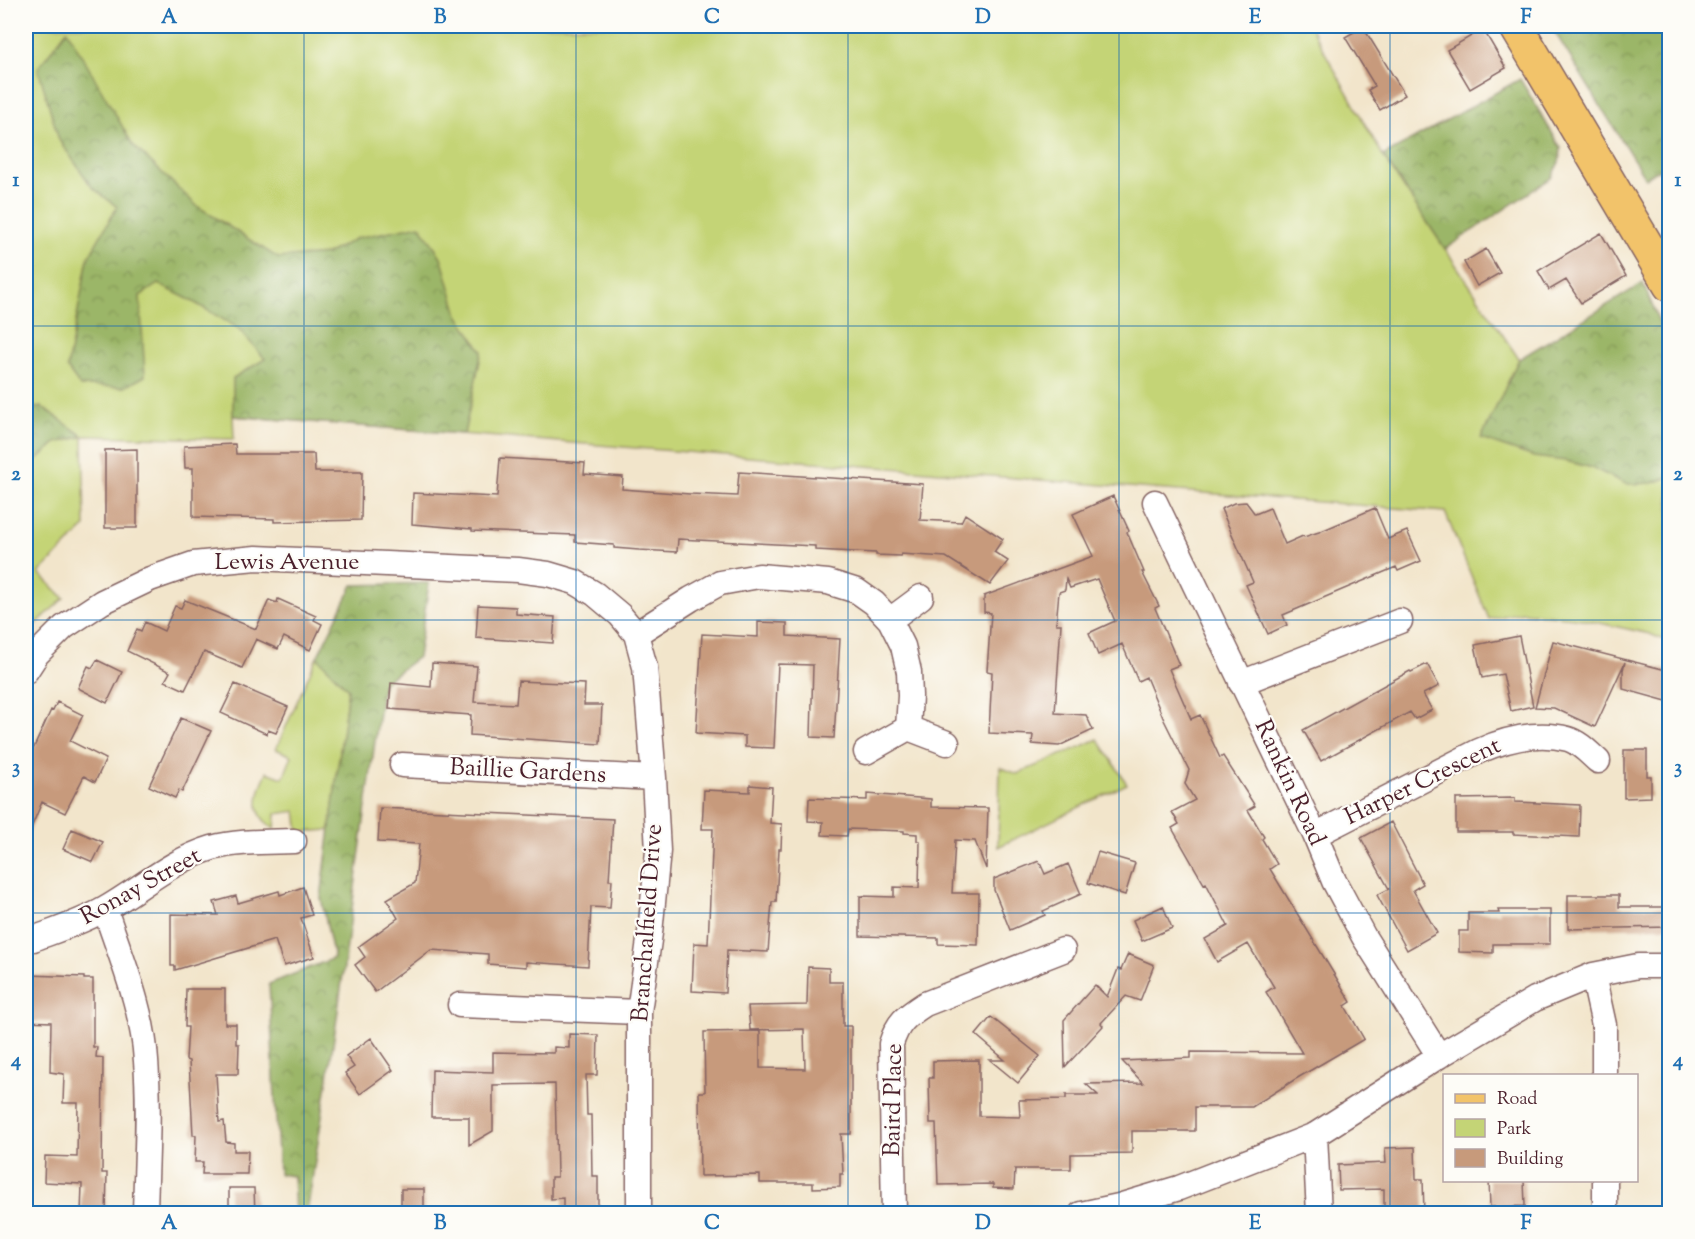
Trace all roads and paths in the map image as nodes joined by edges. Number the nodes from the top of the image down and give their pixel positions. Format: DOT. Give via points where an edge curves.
graph roads {
  1 [pos="1516,26"];
  2 [pos="1670,285"];
  3 [pos="1155,502"];
  4 [pos="548,574"];
  5 [pos="921,597"];
  6 [pos="890,620"];
  7 [pos="1400,621"];
  8 [pos="636,634"];
  9 [pos="26,671"];
  10 [pos="1241,683"];
  11 [pos="908,728"];
  12 [pos="947,743"];
  13 [pos="866,752"];
  14 [pos="1598,761"];
  15 [pos="402,765"];
  16 [pos="654,778"];
  17 [pos="1315,835"];
  18 [pos="294,841"];
  19 [pos="105,909"];
  20 [pos="26,940"];
  21 [pos="1063,950"];
  22 [pos="1670,966"];
  23 [pos="1593,975"];
  24 [pos="460,1005"];
  25 [pos="639,1012"];
  26 [pos="1438,1056"];
  27 [pos="1604,1074"];
  28 [pos="1316,1135"];
  29 [pos="1605,1182"];
  30 [pos="145,1214"];
  31 [pos="639,1214"];
  32 [pos="894,1214"];
  33 [pos="1081,1214"];
  34 [pos="1319,1214"];
  35 [pos="1605,1214"];
  1 -- 2 [label="main road"];
  3 -- 10 [label="street, Rankin Road"];
  4 -- 8 [label="street, Branchalfield Drive" via="595,594"];
  4 -- 9 [label="street, Lewis Avenue" via="256,558 193,564 102,602 64,627"];
  5 -- 6 [label="street"];
  6 -- 8 [label="street" via="857,591 828,582 759,576 720,584"];
  6 -- 11 [label="street" via="903,646 909,672"];
  7 -- 10 [label="street"];
  8 -- 16 [label="street, Branchalfield Drive" via="645,667"];
  10 -- 17 [label="street, Rankin Road"];
  11 -- 12 [label="street"];
  11 -- 13 [label="street"];
  14 -- 17 [label="street, Harper Crescent" via="1569,739 1542,736 1497,743"];
  15 -- 16 [label="street, Baillie Gardens"];
  16 -- 25 [label="street, Branchalfield Drive" via="658,850"];
  17 -- 26 [label="street, Rankin Road" via="1364,937"];
  18 -- 19 [label="street, Ronay Street" via="213,848 178,862"];
  19 -- 20 [label="street, Ronay Street"];
  19 -- 30 [label="street" via="136,1002 146,1059"];
  21 -- 32 [label="street, Baird Place" via="925,1004 896,1029 891,1044"];
  22 -- 23 [label="street" via="1638,966"];
  23 -- 26 [label="street" via="1535,999"];
  23 -- 27 [label="street" via="1604,1025"];
  24 -- 25 [label="street"];
  25 -- 31 [label="street, Branchalfield Drive"];
  26 -- 28 [label="street"];
  28 -- 33 [label="street" via="1179,1188"];
  28 -- 34 [label="street"];
  29 -- 35 [label="street"];
}
